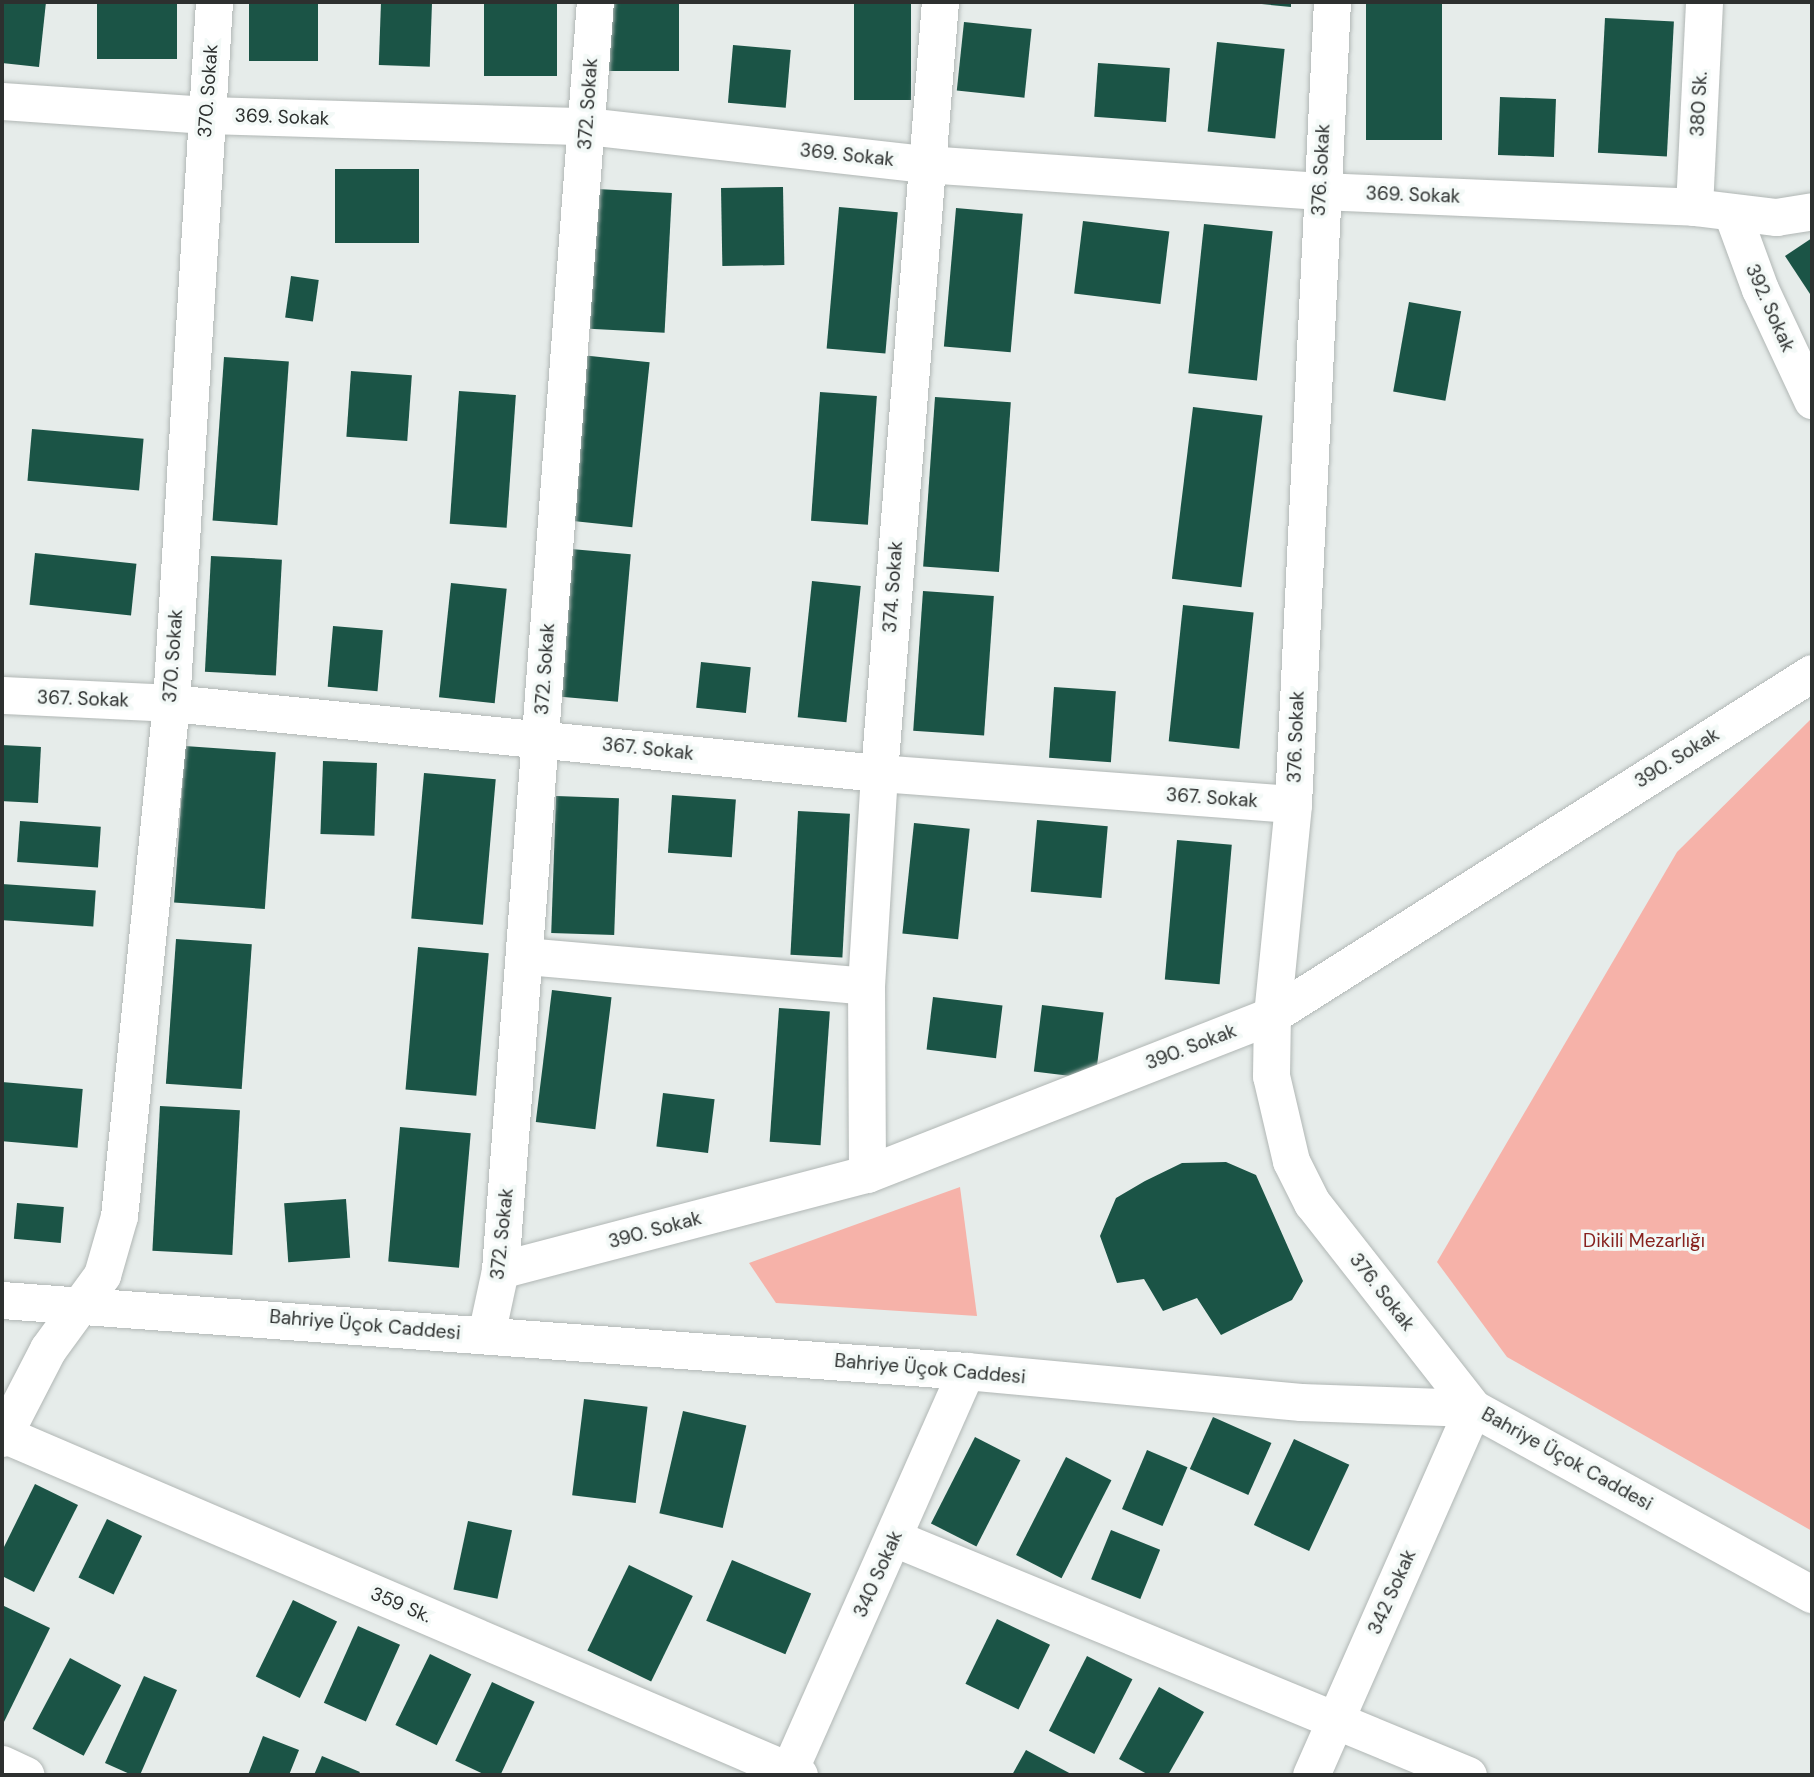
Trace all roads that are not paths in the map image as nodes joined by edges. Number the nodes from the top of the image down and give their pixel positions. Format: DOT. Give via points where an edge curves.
graph roads {
  1 [pos="214,2"];
  2 [pos="595,2"];
  3 [pos="940,2"];
  4 [pos="1332,2"];
  5 [pos="1704,2"];
  6 [pos="2,101"];
  7 [pos="207,115"];
  8 [pos="586,126"];
  9 [pos="925,164"];
  10 [pos="1320,191"];
  11 [pos="1694,207"];
  12 [pos="1812,211"];
  13 [pos="1732,213"];
  14 [pos="1812,400"];
  15 [pos="1812,673"];
  16 [pos="2,695"];
  17 [pos="171,702"];
  18 [pos="540,737"];
  19 [pos="879,773"];
  20 [pos="1293,804"];
  21 [pos="525,956"];
  22 [pos="866,986"];
  23 [pos="1272,1015"];
  24 [pos="867,1174"];
  25 [pos="500,1270"];
  26 [pos="2,1300"];
  27 [pos="85,1303"];
  28 [pos="486,1335"];
  29 [pos="966,1371"];
  30 [pos="1473,1408"];
  31 [pos="2,1436"];
  32 [pos="894,1538"];
  33 [pos="1812,1594"];
  34 [pos="1335,1719"];
  35 [pos="2,1764"];
  36 [pos="791,1774"];
  37 [pos="26,1775"];
  38 [pos="1311,1775"];
  39 [pos="1468,1775"];
  1 -- 7 [label="street, 370. Sokak"];
  2 -- 8 [label="street, 372. Sokak"];
  3 -- 9 [label="street, 374. Sokak"];
  4 -- 10 [label="street, 376. Sokak"];
  5 -- 11 [label="street, 380 Sk."];
  6 -- 7 [label="street, 369. Sokak"];
  7 -- 8 [label="street, 369. Sokak"];
  7 -- 17 [label="street, 370. Sokak"];
  8 -- 9 [label="street, 369. Sokak"];
  8 -- 18 [label="street, 372. Sokak"];
  9 -- 10 [label="street, 369. Sokak"];
  9 -- 19 [label="street, 374. Sokak"];
  10 -- 11 [label="street, 369. Sokak"];
  10 -- 20 [label="street, 376. Sokak"];
  11 -- 13 [label="street, 369. Sokak"];
  12 -- 13 [label="street, 369. Sokak" via="1776,217"];
  13 -- 14 [label="street, 392. Sokak" via="1760,289"];
  15 -- 23 [label="street, 390. Sokak"];
  16 -- 17 [label="street, 367. Sokak"];
  17 -- 18 [label="street, 367. Sokak"];
  17 -- 27 [label="street, 370. Sokak" via="119,1216 102,1275"];
  18 -- 19 [label="street, 367. Sokak"];
  18 -- 21 [label="street, 372. Sokak"];
  19 -- 20 [label="street, 367. Sokak"];
  19 -- 22 [label="street, 374. Sokak"];
  20 -- 23 [label="street, 376. Sokak"];
  21 -- 22 [label="street"];
  21 -- 25 [label="street, 372. Sokak"];
  22 -- 24 [label="street, 374. Sokak"];
  23 -- 24 [label="street, 390. Sokak"];
  23 -- 30 [label="street, 376. Sokak" via="1276,1115 1312,1203"];
  24 -- 25 [label="street, 390. Sokak"];
  25 -- 28 [label="street, 372. Sokak"];
  26 -- 27 [label="street, Bahriye Üçok Caddesi"];
  27 -- 28 [label="street, Bahriye Üçok Caddesi"];
  27 -- 31 [label="street, 370. Sokak" via="48,1349"];
  28 -- 29 [label="street, Bahriye Üçok Caddesi"];
  29 -- 30 [label="street, Bahriye Üçok Caddesi" via="1301,1402"];
  29 -- 32 [label="street, 340 Sokak"];
  30 -- 33 [label="street, Bahriye Üçok Caddesi"];
  30 -- 34 [label="street, 342 Sokak"];
  31 -- 36 [label="street, 359 Sk."];
  32 -- 34 [label="street"];
  32 -- 36 [label="street, 340 Sokak"];
  34 -- 38 [label="street, 342 Sokak"];
  34 -- 39 [label="street"];
  35 -- 37 [label="street"];
}
